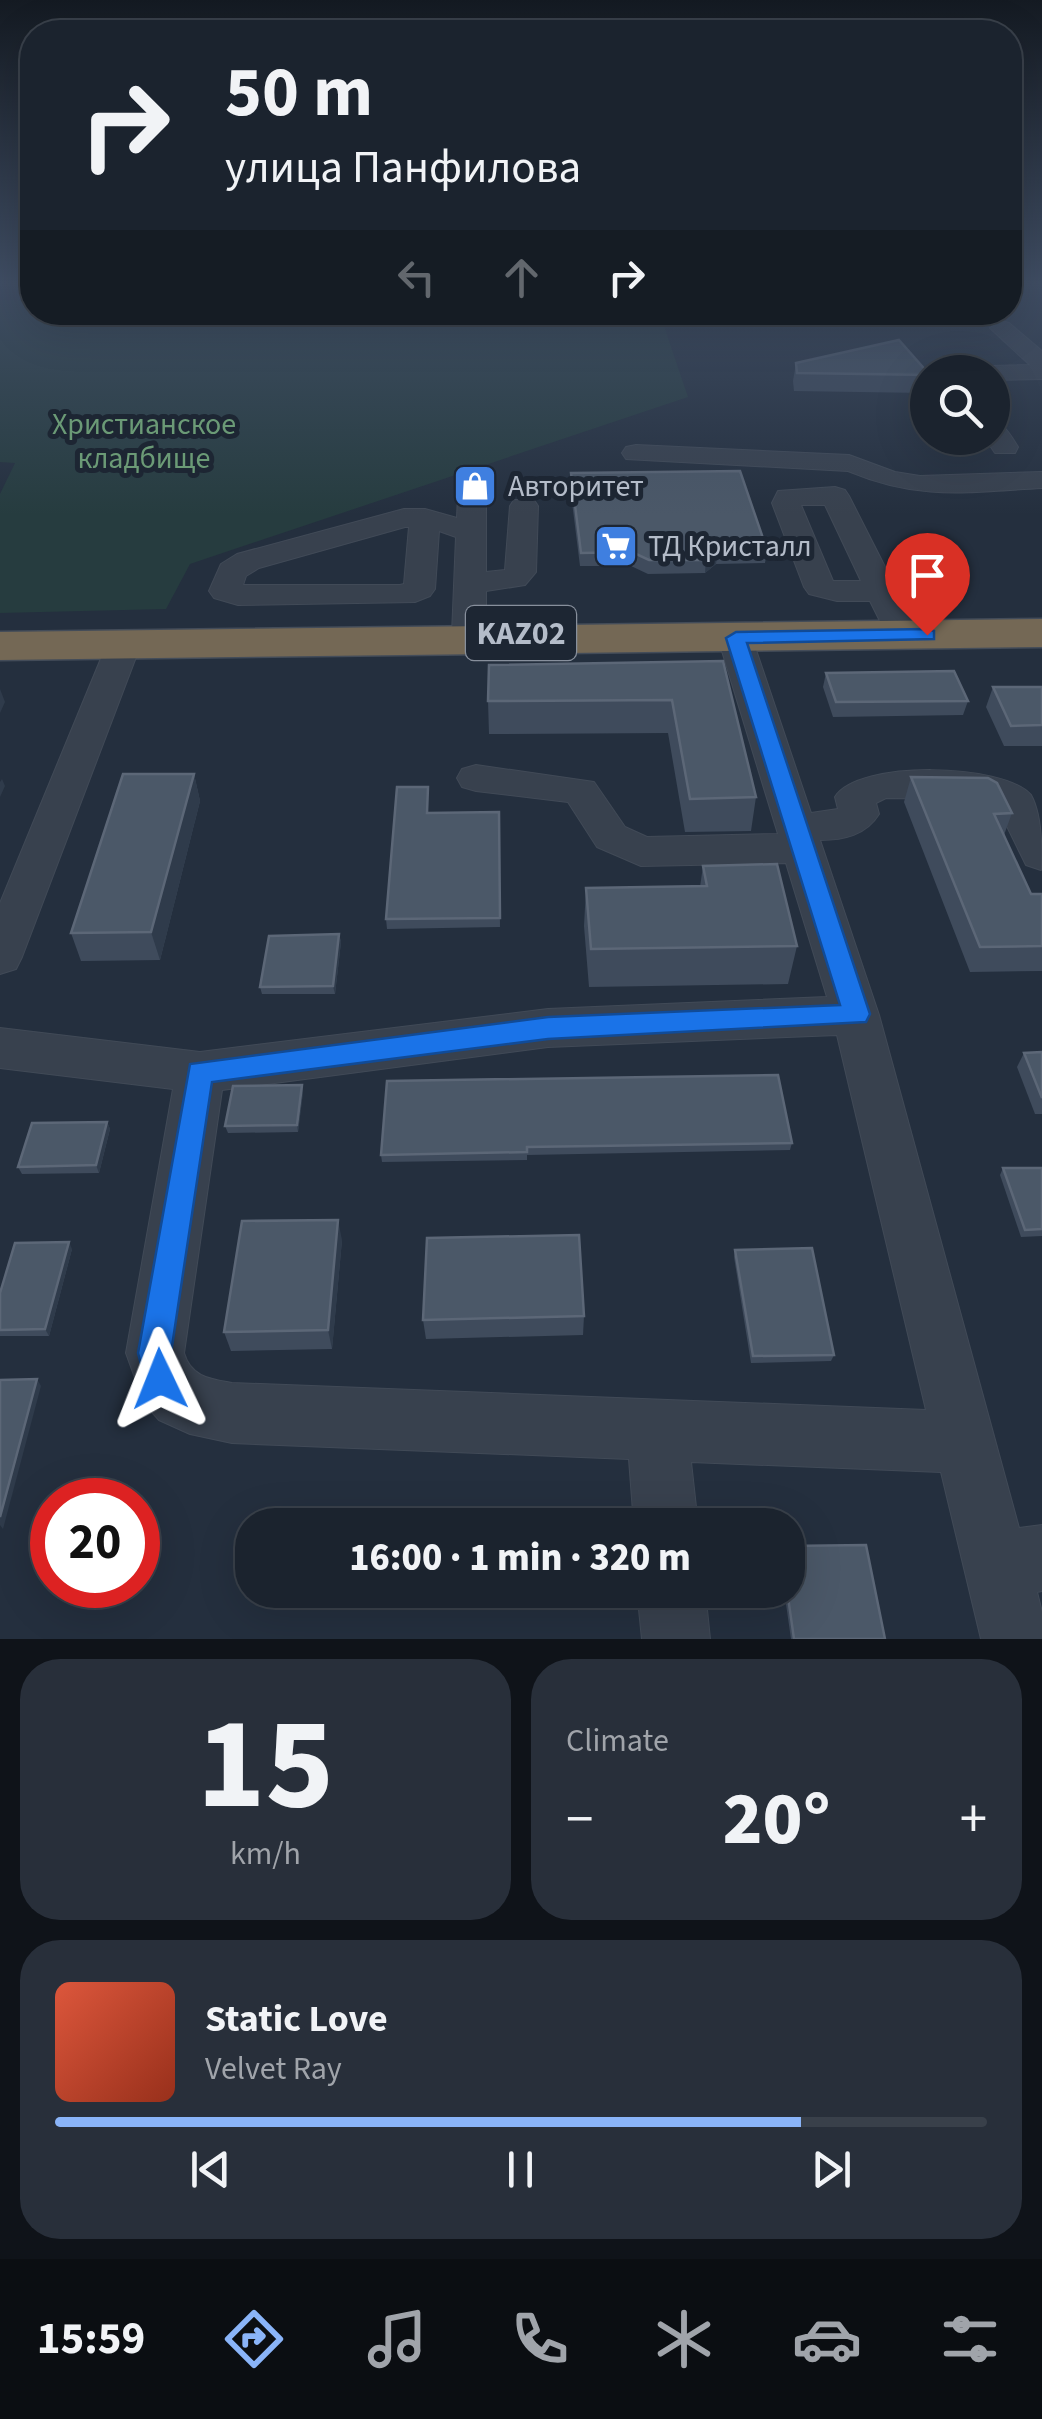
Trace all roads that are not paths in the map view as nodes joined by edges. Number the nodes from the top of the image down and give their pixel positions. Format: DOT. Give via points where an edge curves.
graph roads {
  1 [pos="636,453"];
  2 [pos="1042,480"];
  3 [pos="472,496"];
  4 [pos="524,506"];
  5 [pos="425,518"];
  6 [pos="375,526"];
  7 [pos="469,531"];
  8 [pos="470,584"];
  9 [pos="367,595"];
  10 [pos="1042,630"];
  11 [pos="470,634"];
  12 [pos="736,638"];
  13 [pos="0,642"];
  14 [pos="124,644"];
  15 [pos="476,778"];
  16 [pos="798,837"];
  17 [pos="1040,855"];
  18 [pos="0,957"];
  19 [pos="856,1014"];
  20 [pos="0,1048"];
  21 [pos="200,1072"];
  22 [pos="657,1430"];
  23 [pos="964,1442"];
  24 [pos="664,1508"];
  25 [pos="1019,1561"];
  26 [pos="673,1608"];
  27 [pos="676,1639"];
  28 [pos="1016,1639"];
  1 -- 2 [label="street" via="850,463 882,478 919,483"];
  3 -- 7 [label="street"];
  4 -- 8 [label="street" via="520,572"];
  5 -- 6 [label="street"];
  5 -- 7 [label="street"];
  5 -- 9 [label="street" via="418,589"];
  6 -- 9 [label="street"];
  6 -- 9 [label="street" via="248,561 232,571 225,591"];
  7 -- 8 [label="street"];
  8 -- 11 [label="street"];
  10 -- 11 [label="highway, KАZ02" via="890,610"];
  10 -- 12 [label="highway, KАZ02"];
  11 -- 13 [label="highway, KАZ02"];
  12 -- 14 [label="highway, KАZ02"];
  12 -- 16 [label="street"];
  13 -- 14 [label="highway, KАZ02"];
  14 -- 18 [label="street"];
  15 -- 16 [label="street" via="580,791 611,838 641,852"];
  16 -- 17 [label="street" via="859,814 855,796 880,785 988,786 1015,802"];
  16 -- 19 [label="street"];
  19 -- 21 [label="street" via="548,1028"];
  19 -- 23 [label="street"];
  20 -- 21 [label="street"];
  21 -- 22 [label="street" via="155,1353 160,1379 176,1398 232,1413"];
  22 -- 23 [label="street"];
  22 -- 24 [label="street"];
  23 -- 25 [label="street"];
  25 -- 28 [label="street"];
  26 -- 27 [label="street"];
}
